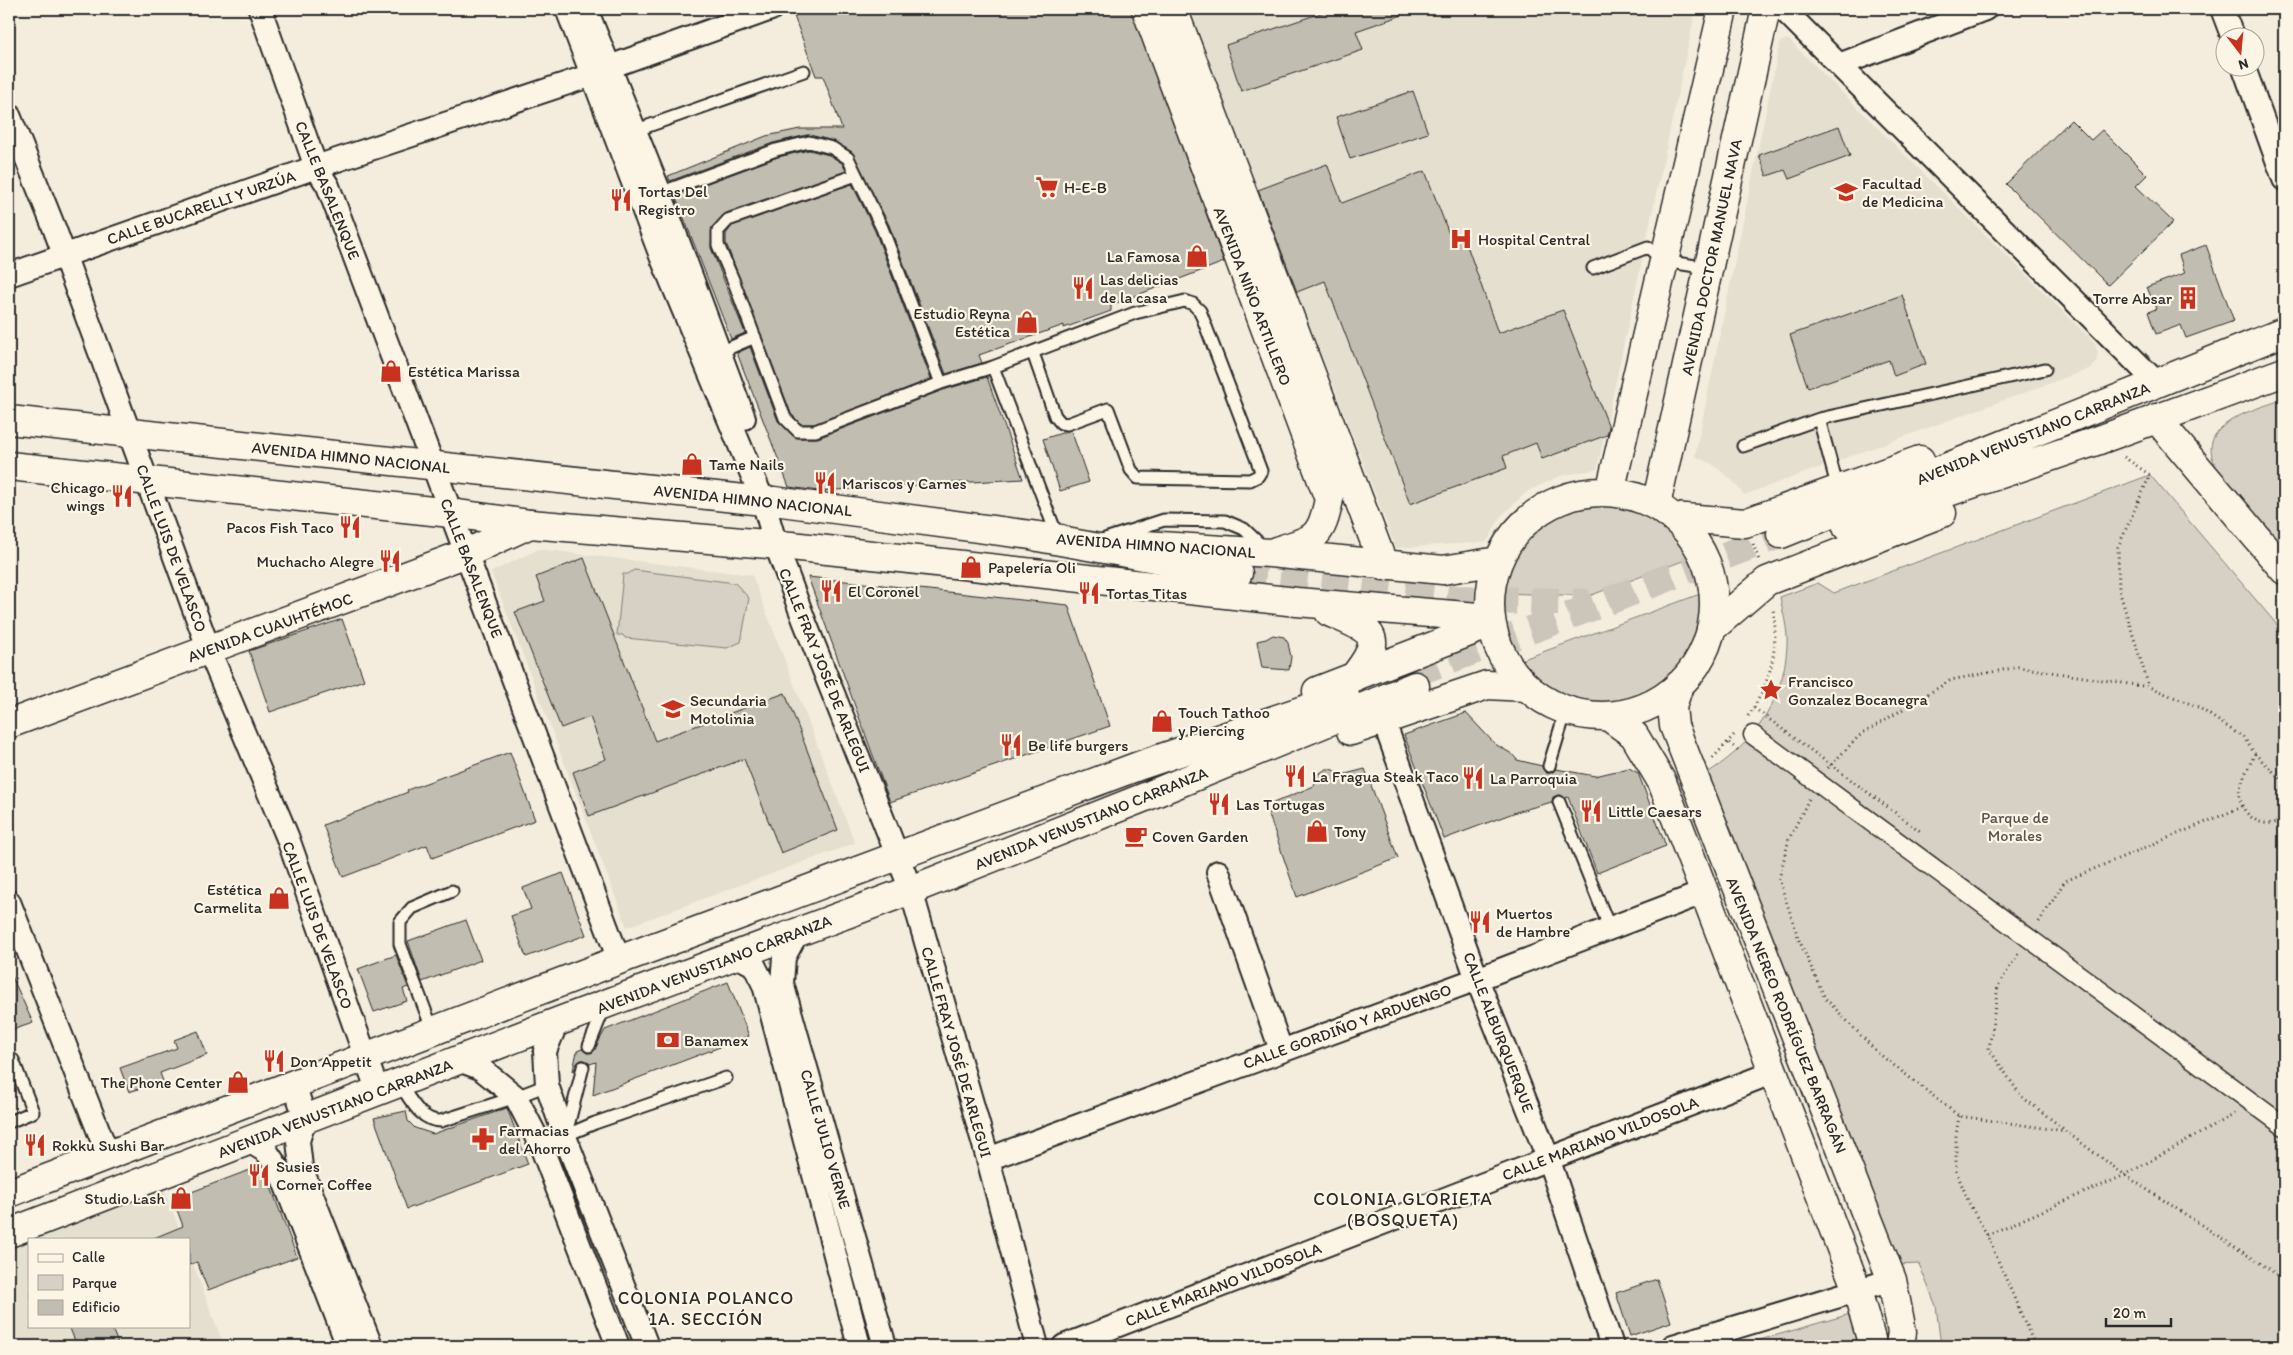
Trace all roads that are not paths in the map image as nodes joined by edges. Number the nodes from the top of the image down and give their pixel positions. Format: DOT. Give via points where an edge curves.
graph roads {
  1 [pos="260,9"];
  2 [pos="567,9"];
  3 [pos="586,9"];
  4 [pos="770,9"];
  5 [pos="1146,9"];
  6 [pos="1173,9"];
  7 [pos="1723,9"];
  8 [pos="1766,9"];
  9 [pos="1783,9"];
  10 [pos="1985,9"];
  11 [pos="2222,9"];
  12 [pos="2229,28"];
  13 [pos="1173,47"];
  14 [pos="1839,65"];
  15 [pos="600,71"];
  16 [pos="804,71"];
  17 [pos="2248,78"];
  18 [pos="9,115"];
  19 [pos="634,131"];
  20 [pos="316,167"];
  21 [pos="2282,167"];
  22 [pos="856,174"];
  23 [pos="660,193"];
  24 [pos="671,254"];
  25 [pos="64,255"];
  26 [pos="1663,261"];
  27 [pos="1593,268"];
  28 [pos="1709,268"];
  29 [pos="9,275"];
  30 [pos="2284,332"];
  31 [pos="755,337"];
  32 [pos="1033,352"];
  33 [pos="712,354"];
  34 [pos="993,367"];
  35 [pos="2045,369"];
  36 [pos="2284,372"];
  37 [pos="940,383"];
  38 [pos="2157,383"];
  39 [pos="1820,418"];
  40 [pos="2072,418"];
  41 [pos="2156,418"];
  42 [pos="9,420"];
  43 [pos="129,434"];
  44 [pos="2099,440"];
  45 [pos="1743,446"];
  46 [pos="432,465"];
  47 [pos="9,466"];
  48 [pos="147,482"];
  49 [pos="1838,489"];
  50 [pos="1610,492"];
  51 [pos="768,501"];
  52 [pos="1664,511"];
  53 [pos="451,513"];
  54 [pos="530,524"];
  55 [pos="1048,538"];
  56 [pos="784,546"];
  57 [pos="1270,553"];
  58 [pos="467,554"];
  59 [pos="1498,561"];
  60 [pos="1384,566"];
  61 [pos="2284,570"];
  62 [pos="1238,573"];
  63 [pos="1297,602"];
  64 [pos="1490,621"];
  65 [pos="1711,629"];
  66 [pos="210,650"];
  67 [pos="1352,678"];
  68 [pos="1679,685"];
  69 [pos="1526,687"];
  70 [pos="1566,710"];
  71 [pos="1608,717"];
  72 [pos="1383,720"];
  73 [pos="9,724"];
  74 [pos="1745,730"];
  75 [pos="1141,765"];
  76 [pos="1549,766"];
  77 [pos="1145,797"];
  78 [pos="1559,802"];
  79 [pos="899,856"];
  80 [pos="1218,872"];
  81 [pos="911,890"];
  82 [pos="452,891"];
  83 [pos="1705,892"];
  84 [pos="9,902"];
  85 [pos="1610,929"];
  86 [pos="797,933"];
  87 [pos="735,955"];
  88 [pos="618,960"];
  89 [pos="1477,980"];
  90 [pos="606,1005"];
  91 [pos="557,1022"];
  92 [pos="433,1031"];
  93 [pos="589,1046"];
  94 [pos="1281,1050"];
  95 [pos="365,1057"];
  96 [pos="458,1060"];
  97 [pos="9,1062"];
  98 [pos="583,1067"];
  99 [pos="1774,1072"];
  100 [pos="726,1078"];
  101 [pos="294,1084"];
  102 [pos="547,1085"];
  103 [pos="388,1088"];
  104 [pos="516,1097"];
  105 [pos="305,1118"];
  106 [pos="9,1122"];
  107 [pos="2284,1126"];
  108 [pos="565,1137"];
  109 [pos="249,1140"];
  110 [pos="541,1146"];
  111 [pos="108,1155"];
  112 [pos="988,1158"];
  113 [pos="1548,1158"];
  114 [pos="827,1180"];
  115 [pos="9,1193"];
  116 [pos="9,1232"];
  117 [pos="620,1278"];
  118 [pos="1892,1280"];
  119 [pos="594,1284"];
  120 [pos="1857,1290"];
  121 [pos="879,1324"];
  122 [pos="857,1338"];
  123 [pos="1705,1342"];
  124 [pos="348,1346"];
  125 [pos="371,1346"];
  126 [pos="618,1346"];
  127 [pos="647,1346"];
  128 [pos="885,1346"];
  129 [pos="1037,1346"];
  130 [pos="1064,1346"];
  131 [pos="1612,1346"];
  132 [pos="1673,1346"];
  133 [pos="1869,1346"];
  134 [pos="1900,1346"];
  1 -- 20 [label="street, CALLE BASALENQUE"];
  2 -- 15 [label="street, CALLE FRAY JOSÉ DE ARLEGUI"];
  3 -- 15 [label="street, CALLE FRAY JOSÉ DE ARLEGUI"];
  4 -- 15 [label="street, CALLE BUCARELLI Y URZÚA"];
  5 -- 13 [label="main road, AVENIDA NIÑO ARTILLERO"];
  6 -- 13 [label="main road, AVENIDA NIÑO ARTILLERO"];
  7 -- 26 [label="main road"];
  8 -- 28 [label="main road, AVENIDA DOCTOR MANUEL NAVA"];
  9 -- 14 [label="street"];
  10 -- 14 [label="street"];
  11 -- 12 [label="street"];
  13 -- 57 [label="main road, AVENIDA NIÑO ARTILLERO" via="1329,499 1325,522 1318,534 1306,542"];
  13 -- 60 [label="main road, AVENIDA NIÑO ARTILLERO"];
  14 -- 38 [label="street"];
  15 -- 19 [label="street, CALLE FRAY JOSÉ DE ARLEGUI"];
  15 -- 20 [label="street, CALLE BUCARELLI Y URZÚA"];
  15 -- 24 [label="street, CALLE FRAY JOSÉ DE ARLEGUI"];
  16 -- 19 [label="lane"];
  17 -- 21 [label="street"];
  18 -- 25 [label="street, CALLE LUIS DE VELASCO"];
  19 -- 23 [label="street, CALLE FRAY JOSÉ DE ARLEGUI"];
  20 -- 25 [label="street, CALLE BUCARELLI Y URZÚA"];
  20 -- 46 [label="street, CALLE BASALENQUE" via="328,186"];
  22 -- 23 [label="lane" via="848,158 832,148 810,142 776,150"];
  22 -- 31 [label="lane" via="728,220 718,231 718,246"];
  22 -- 37 [label="lane" via="882,228"];
  23 -- 24 [label="street, CALLE FRAY JOSÉ DE ARLEGUI"];
  24 -- 33 [label="street, CALLE FRAY JOSÉ DE ARLEGUI"];
  25 -- 29 [label="street, CALLE BUCARELLI Y URZÚA"];
  25 -- 43 [label="street, CALLE LUIS DE VELASCO"];
  26 -- 27 [label="lane" via="1648,247"];
  26 -- 28 [label="lane"];
  26 -- 50 [label="main road"];
  28 -- 52 [label="main road, AVENIDA DOCTOR MANUEL NAVA"];
  30 -- 38 [label="main road, AVENIDA VENUSTIANO CARRANZA"];
  31 -- 33 [label="lane"];
  31 -- 37 [label="lane" via="785,418 798,431 815,431"];
  32 -- 32 [label="lane" via="1134,313 1185,301 1193,304 1200,311 1261,471 1250,480 1138,478 1131,470 1108,409 1067,424 1061,423"];
  32 -- 34 [label="lane"];
  33 -- 51 [label="street, CALLE FRAY JOSÉ DE ARLEGUI"];
  34 -- 37 [label="lane"];
  34 -- 55 [label="lane"];
  35 -- 39 [label="lane"];
  36 -- 41 [label="main road, AVENIDA VENUSTIANO CARRANZA"];
  38 -- 40 [label="main road, AVENIDA VENUSTIANO CARRANZA"];
  39 -- 45 [label="lane"];
  39 -- 49 [label="lane"];
  40 -- 44 [label="main road, AVENIDA VENUSTIANO CARRANZA" via="1783,541"];
  40 -- 49 [label="main road" via="2006,429"];
  41 -- 44 [label="main road, AVENIDA VENUSTIANO CARRANZA"];
  41 -- 61 [label="main road"];
  42 -- 43 [label="main road, AVENIDA HIMNO NACIONAL"];
  43 -- 46 [label="main road, AVENIDA HIMNO NACIONAL"];
  43 -- 48 [label="street, CALLE LUIS DE VELASCO"];
  44 -- 65 [label="main road" via="2023,481 1767,581"];
  46 -- 51 [label="main road, AVENIDA HIMNO NACIONAL"];
  46 -- 53 [label="street, CALLE BASALENQUE"];
  47 -- 48 [label="main road"];
  48 -- 53 [label="main road"];
  48 -- 66 [label="street, CALLE LUIS DE VELASCO"];
  49 -- 52 [label="main road" via="1745,523"];
  50 -- 52 [label="main road" via="1634,496"];
  50 -- 59 [label="main road" via="1575,495 1543,508 1516,531"];
  51 -- 55 [label="main road, AVENIDA HIMNO NACIONAL"];
  51 -- 56 [label="street, CALLE FRAY JOSÉ DE ARLEGUI"];
  52 -- 65 [label="main road" via="1694,540 1708,567 1714,598"];
  53 -- 54 [label="main road"];
  53 -- 58 [label="street, CALLE BASALENQUE"];
  54 -- 56 [label="main road"];
  54 -- 58 [label="main road, AVENIDA CUAUHTÉMOC"];
  55 -- 57 [label="main road, AVENIDA HIMNO NACIONAL"];
  55 -- 62 [label="main road"];
  56 -- 63 [label="main road"];
  56 -- 79 [label="street, CALLE FRAY JOSÉ DE ARLEGUI" via="804,620"];
  57 -- 60 [label="main road, AVENIDA HIMNO NACIONAL"];
  58 -- 66 [label="main road, AVENIDA CUAUHTÉMOC"];
  58 -- 88 [label="street, CALLE BASALENQUE"];
  59 -- 60 [label="main road, AVENIDA HIMNO NACIONAL" via="1443,570"];
  59 -- 64 [label="main road" via="1490,589"];
  63 -- 64 [label="main road"];
  63 -- 67 [label="main road" via="1325,610 1365,628 1371,635 1369,658"];
  64 -- 67 [label="main road"];
  64 -- 69 [label="main road" via="1503,659"];
  65 -- 68 [label="main road" via="1699,661"];
  66 -- 73 [label="main road, AVENIDA CUAUHTÉMOC"];
  66 -- 95 [label="street, CALLE LUIS DE VELASCO" via="287,836"];
  67 -- 75 [label="main road" via="1211,730"];
  68 -- 71 [label="main road" via="1652,704 1627,714"];
  68 -- 118 [label="main road, AVENIDA NEREO RODRÍGUEZ BARRAGÁN" via="1672,707 1674,726 1690,771"];
  69 -- 70 [label="main road"];
  69 -- 72 [label="main road" via="1487,685"];
  70 -- 71 [label="main road"];
  70 -- 76 [label="lane"];
  71 -- 83 [label="main road, AVENIDA NEREO RODRÍGUEZ BARRAGÁN" via="1634,735 1662,782"];
  72 -- 77 [label="main road" via="1226,778"];
  72 -- 89 [label="street, CALLE ALBURQUERQUE"];
  74 -- 107 [label="street"];
  75 -- 77 [label="main road, AVENIDA VENUSTIANO CARRANZA" via="1413,680"];
  75 -- 79 [label="main road, AVENIDA VENUSTIANO CARRANZA"];
  77 -- 81 [label="main road, AVENIDA VENUSTIANO CARRANZA"];
  78 -- 85 [label="lane"];
  79 -- 81 [label="street, CALLE FRAY JOSÉ DE ARLEGUI"];
  79 -- 88 [label="main road, AVENIDA VENUSTIANO CARRANZA"];
  80 -- 94 [label="street"];
  81 -- 86 [label="main road, AVENIDA VENUSTIANO CARRANZA"];
  81 -- 112 [label="street, CALLE FRAY JOSÉ DE ARLEGUI"];
  82 -- 92 [label="lane" via="412,908 400,922 400,944"];
  83 -- 85 [label="street, CALLE GORDIÑO Y ARDUENGO"];
  83 -- 99 [label="main road, AVENIDA NEREO RODRÍGUEZ BARRAGÁN"];
  84 -- 111 [label="street"];
  85 -- 89 [label="street, CALLE GORDIÑO Y ARDUENGO"];
  86 -- 87 [label="main road, AVENIDA VENUSTIANO CARRANZA"];
  86 -- 114 [label="street, CALLE JULIO VERNE" via="784,957 782,982"];
  87 -- 90 [label="main road, AVENIDA VENUSTIANO CARRANZA"];
  87 -- 114 [label="street, CALLE JULIO VERNE" via="754,965 764,985"];
  88 -- 92 [label="main road, AVENIDA VENUSTIANO CARRANZA"];
  89 -- 94 [label="street, CALLE GORDIÑO Y ARDUENGO"];
  89 -- 113 [label="street, CALLE ALBURQUERQUE"];
  90 -- 91 [label="main road, AVENIDA VENUSTIANO CARRANZA"];
  90 -- 93 [label="lane"];
  91 -- 96 [label="main road, AVENIDA VENUSTIANO CARRANZA"];
  91 -- 102 [label="street" via="545,1051"];
  92 -- 95 [label="main road, AVENIDA VENUSTIANO CARRANZA"];
  94 -- 112 [label="street, CALLE GORDIÑO Y ARDUENGO"];
  95 -- 101 [label="main road, AVENIDA VENUSTIANO CARRANZA"];
  95 -- 103 [label="street, CALLE LUIS DE VELASCO"];
  96 -- 103 [label="main road, AVENIDA VENUSTIANO CARRANZA"];
  96 -- 104 [label="street" via="480,1068"];
  97 -- 106 [label="lane" via="13,1060 33,1112"];
  98 -- 108 [label="lane"];
  99 -- 113 [label="street, CALLE MARIANO VILDOSOLA"];
  99 -- 120 [label="main road, AVENIDA NEREO RODRÍGUEZ BARRAGÁN"];
  100 -- 108 [label="lane" via="595,1123"];
  101 -- 105 [label="street"];
  101 -- 111 [label="main road, AVENIDA VENUSTIANO CARRANZA"];
  102 -- 104 [label="lane"];
  102 -- 108 [label="street"];
  103 -- 104 [label="lane" via="431,1121 441,1121"];
  103 -- 105 [label="main road, AVENIDA VENUSTIANO CARRANZA"];
  104 -- 110 [label="street"];
  105 -- 109 [label="main road, AVENIDA VENUSTIANO CARRANZA"];
  105 -- 125 [label="street" via="298,1141 301,1167"];
  108 -- 110 [label="lane"];
  108 -- 117 [label="street"];
  109 -- 116 [label="main road, AVENIDA VENUSTIANO CARRANZA"];
  109 -- 124 [label="street" via="267,1152 281,1173"];
  110 -- 119 [label="street"];
  111 -- 115 [label="main road, AVENIDA VENUSTIANO CARRANZA"];
  112 -- 129 [label="street, CALLE FRAY JOSÉ DE ARLEGUI"];
  113 -- 130 [label="street, CALLE MARIANO VILDOSOLA"];
  113 -- 131 [label="street, CALLE ALBURQUERQUE"];
  114 -- 121 [label="street, CALLE JULIO VERNE"];
  114 -- 122 [label="street, CALLE JULIO VERNE"];
  117 -- 119 [label="street"];
  117 -- 127 [label="street"];
  118 -- 120 [label="street"];
  118 -- 134 [label="main road, AVENIDA NEREO RODRÍGUEZ BARRAGÁN" via="1902,1332"];
  119 -- 126 [label="street"];
  120 -- 123 [label="street"];
  120 -- 133 [label="main road, AVENIDA NEREO RODRÍGUEZ BARRAGÁN" via="1871,1339"];
  121 -- 122 [label="street"];
  121 -- 128 [label="street, CALLE JULIO VERNE"];
  123 -- 132 [label="street"];
}
